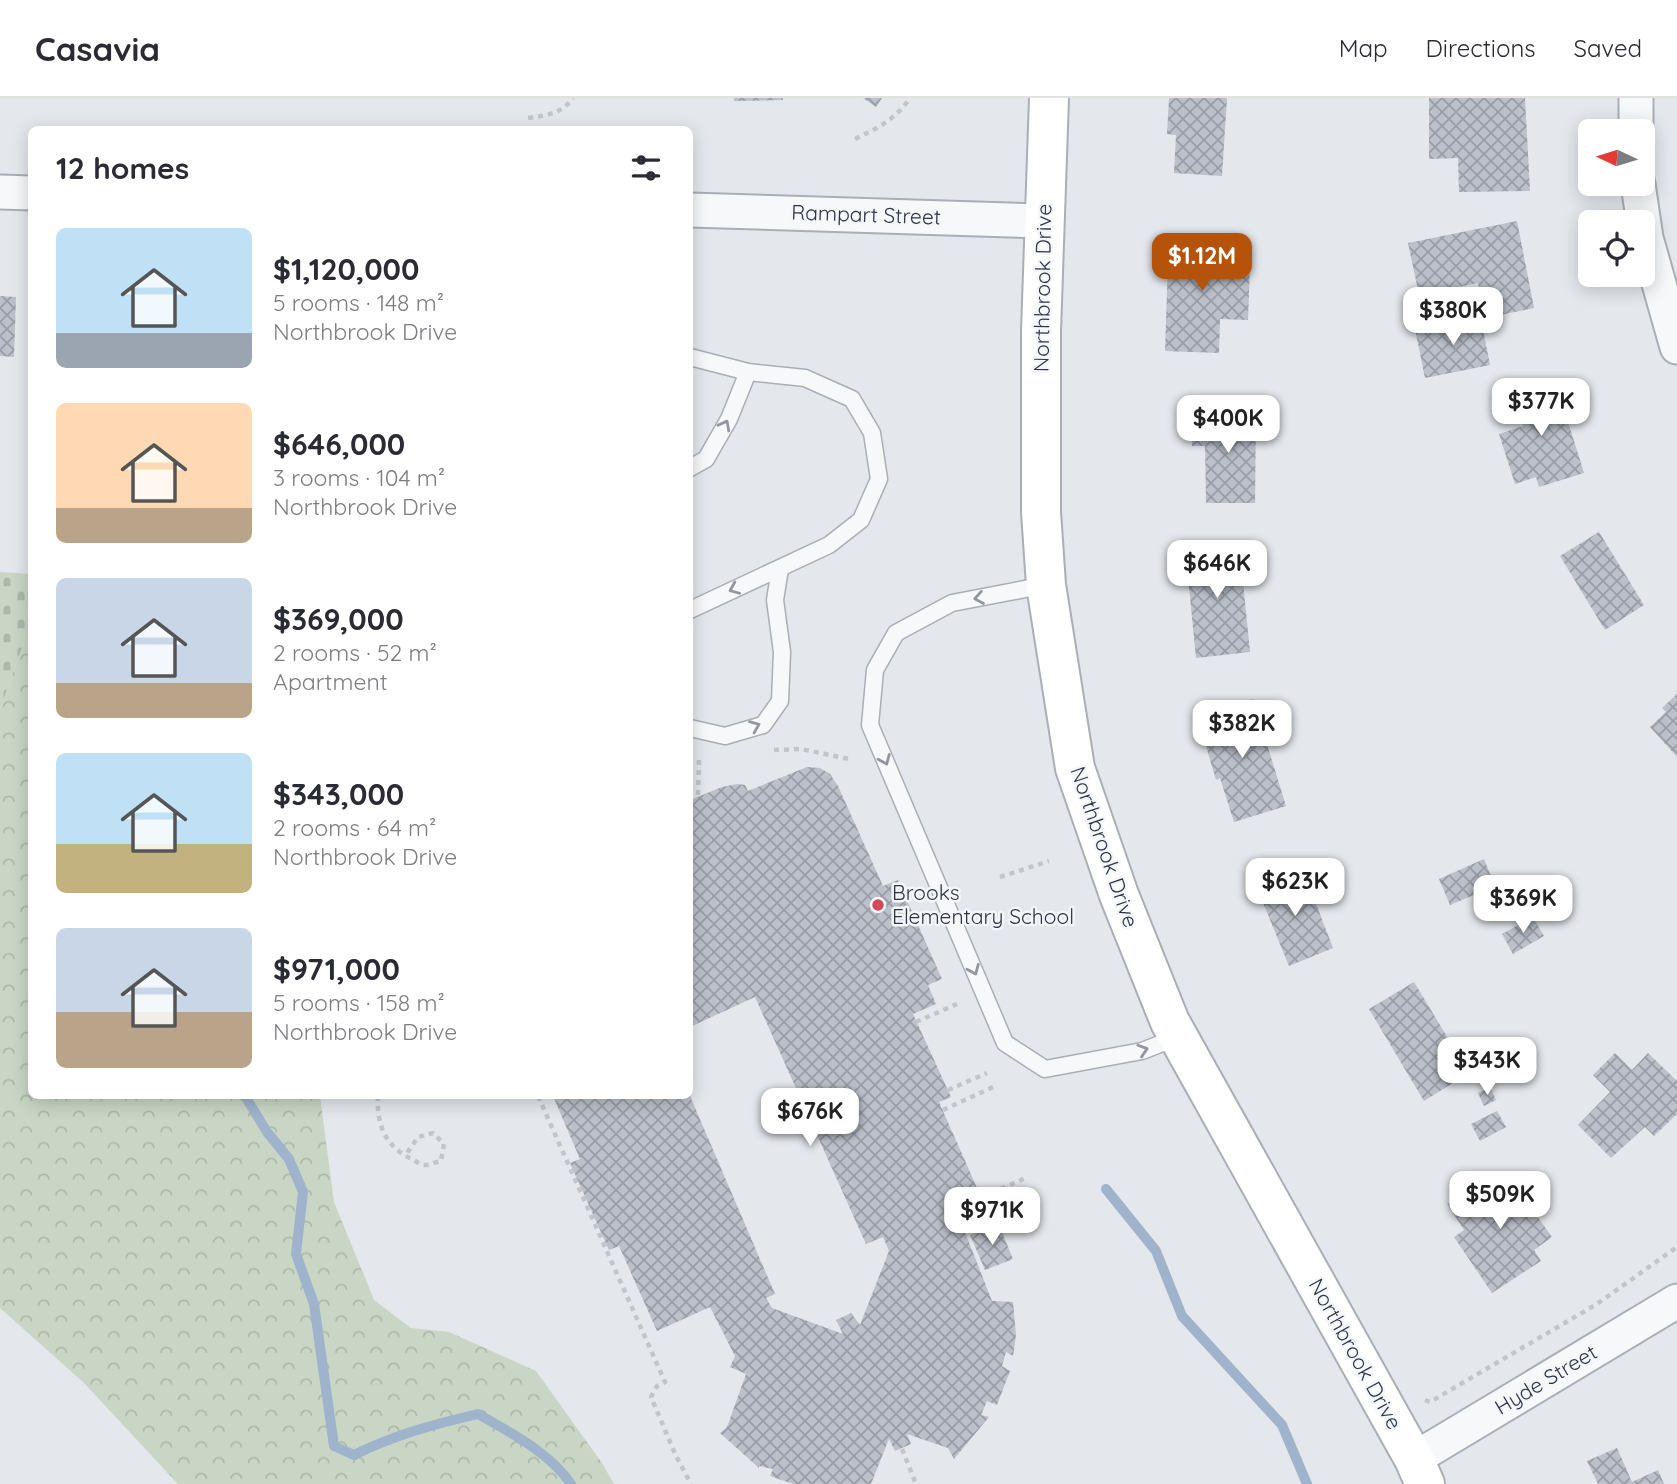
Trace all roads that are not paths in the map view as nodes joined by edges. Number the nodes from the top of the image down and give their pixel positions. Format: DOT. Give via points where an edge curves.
graph roads {
  1 [pos="1049,98"];
  2 [pos="1636,98"];
  3 [pos="1636,119"];
  4 [pos="0,192"];
  5 [pos="28,193"];
  6 [pos="1640,196"];
  7 [pos="693,210"];
  8 [pos="1043,221"];
  9 [pos="1677,347"];
  10 [pos="693,358"];
  11 [pos="748,372"];
  12 [pos="693,466"];
  13 [pos="780,569"];
  14 [pos="1046,585"];
  15 [pos="693,608"];
  16 [pos="693,729"];
  17 [pos="1178,1037"];
  18 [pos="1677,1301"];
  19 [pos="1419,1471"];
  1 -- 8 [label="street, Northbrook Drive"];
  2 -- 3 [label="street"];
  4 -- 5 [label="street"];
  6 -- 9 [label="street" via="1646,238"];
  7 -- 8 [label="street, Rampart Street"];
  8 -- 14 [label="street, Northbrook Drive" via="1041,512"];
  10 -- 11 [label="lane"];
  12 -- 11 [label="lane, one-way" via="706,458 729,419"];
  11 -- 13 [label="lane" via="805,378 852,399 872,433 879,479 860,520 829,545"];
  13 -- 15 [label="lane, one-way"];
  16 -- 13 [label="lane, one-way" via="725,736 764,724 780,701 782,652 775,600"];
  14 -- 17 [label="street, Northbrook Drive" via="1075,768 1119,895"];
  14 -- 17 [label="lane, one-way" via="952,603 896,632 875,670 870,724 1005,1043 1045,1069 1142,1052"];
  17 -- 19 [label="street, Northbrook Drive"];
  18 -- 19 [label="street, Hyde Street"];
}
